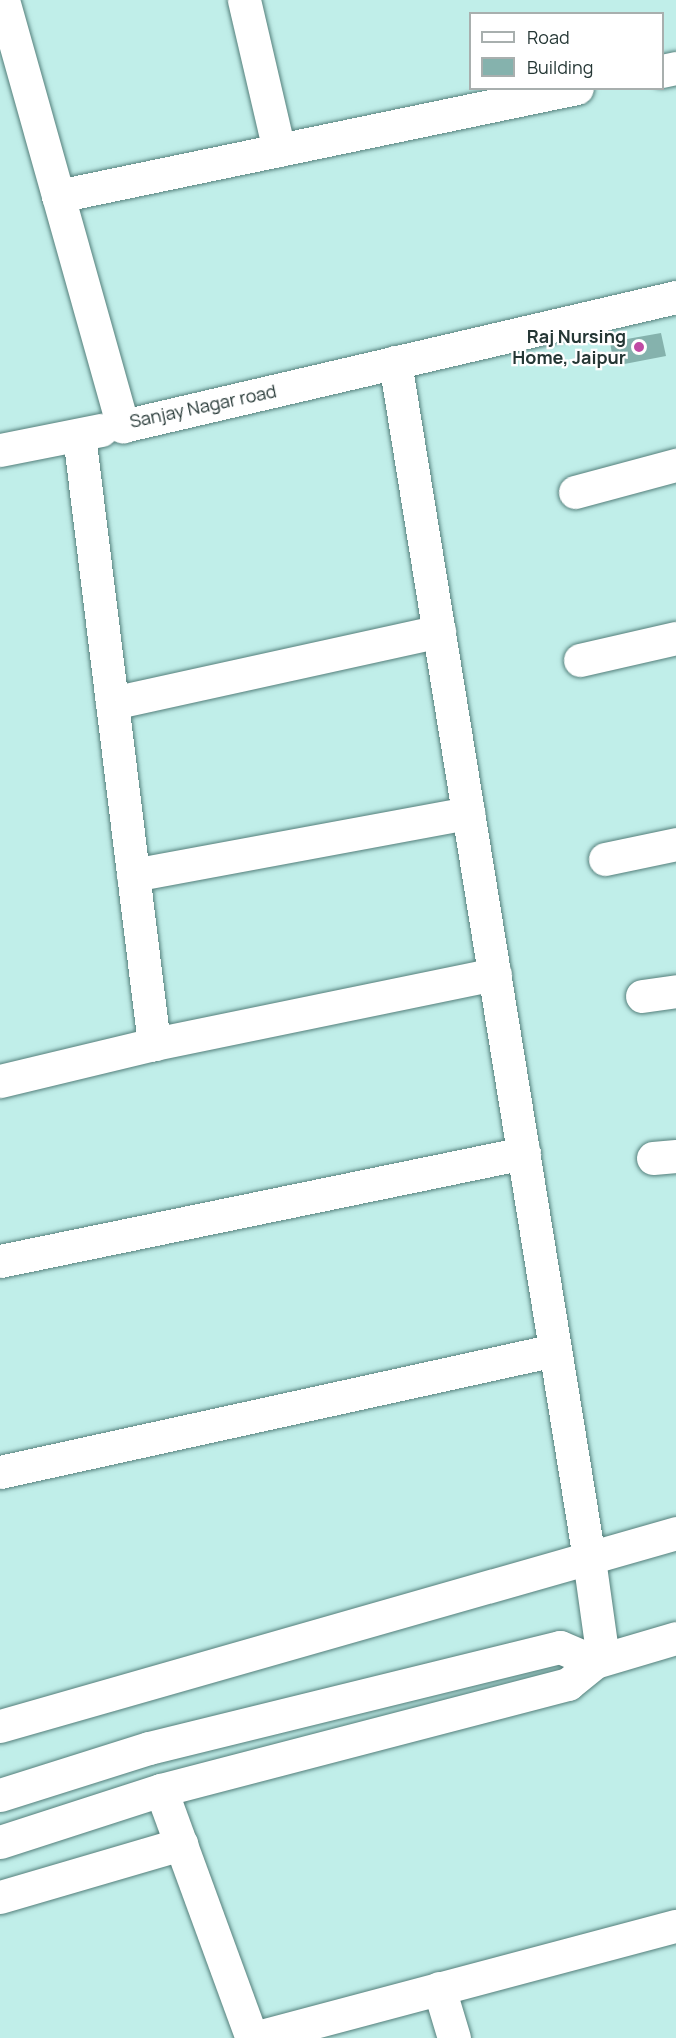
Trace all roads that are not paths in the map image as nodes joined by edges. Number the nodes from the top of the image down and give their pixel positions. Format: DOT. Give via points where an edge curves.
graph roads {
  1 [pos="3,0"];
  2 [pos="244,0"];
  3 [pos="12,74"];
  4 [pos="567,90"];
  5 [pos="279,150"];
  6 [pos="58,196"];
  7 [pos="676,297"];
  8 [pos="395,362"];
  9 [pos="123,426"];
  10 [pos="79,435"];
  11 [pos="0,450"];
  12 [pos="676,465"];
  13 [pos="575,492"];
  14 [pos="439,631"];
  15 [pos="676,638"];
  16 [pos="580,660"];
  17 [pos="112,703"];
  18 [pos="468,813"];
  19 [pos="676,844"];
  20 [pos="604,859"];
  21 [pos="133,875"];
  22 [pos="495,974"];
  23 [pos="676,991"];
  24 [pos="642,996"];
  25 [pos="154,1044"];
  26 [pos="0,1081"];
  27 [pos="524,1152"];
  28 [pos="0,1261"];
  29 [pos="555,1350"];
  30 [pos="0,1469"];
  31 [pos="676,1533"];
  32 [pos="589,1559"];
  33 [pos="676,1638"];
  34 [pos="599,1660"];
  35 [pos="0,1726"];
  36 [pos="161,1790"];
  37 [pos="0,1795"];
  38 [pos="0,1842"];
  39 [pos="181,1844"];
  40 [pos="0,1897"];
  41 [pos="676,1926"];
  42 [pos="439,1988"];
  43 [pos="253,2038"];
  44 [pos="454,2038"];
  1 -- 3 [label="street, Sanjay Nagar road"];
  2 -- 5 [label="street"];
  3 -- 6 [label="street, Sanjay Nagar road"];
  4 -- 5 [label="street"];
  5 -- 6 [label="street"];
  6 -- 9 [label="street, Sanjay Nagar road"];
  7 -- 8 [label="street, Sanjay Nagar road"];
  8 -- 9 [label="street, Sanjay Nagar road"];
  8 -- 14 [label="street"];
  9 -- 10 [label="street"];
  10 -- 11 [label="street"];
  10 -- 17 [label="street"];
  12 -- 13 [label="street"];
  14 -- 17 [label="street"];
  14 -- 18 [label="street"];
  15 -- 16 [label="street"];
  17 -- 21 [label="street"];
  18 -- 21 [label="street"];
  18 -- 22 [label="street"];
  19 -- 20 [label="street"];
  21 -- 25 [label="street"];
  22 -- 25 [label="street"];
  22 -- 27 [label="street"];
  23 -- 24 [label="street"];
  25 -- 26 [label="street"];
  27 -- 28 [label="street"];
  27 -- 29 [label="street"];
  29 -- 30 [label="street"];
  29 -- 32 [label="street"];
  31 -- 32 [label="street"];
  32 -- 34 [label="street"];
  32 -- 35 [label="street"];
  33 -- 34 [label="street"];
  34 -- 36 [label="street" via="568,1684"];
  34 -- 37 [label="street" via="560,1647 149,1748"];
  36 -- 38 [label="street"];
  36 -- 39 [label="street"];
  39 -- 40 [label="street"];
  39 -- 43 [label="street"];
  41 -- 42 [label="street"];
  42 -- 43 [label="street"];
  42 -- 44 [label="street"];
}
